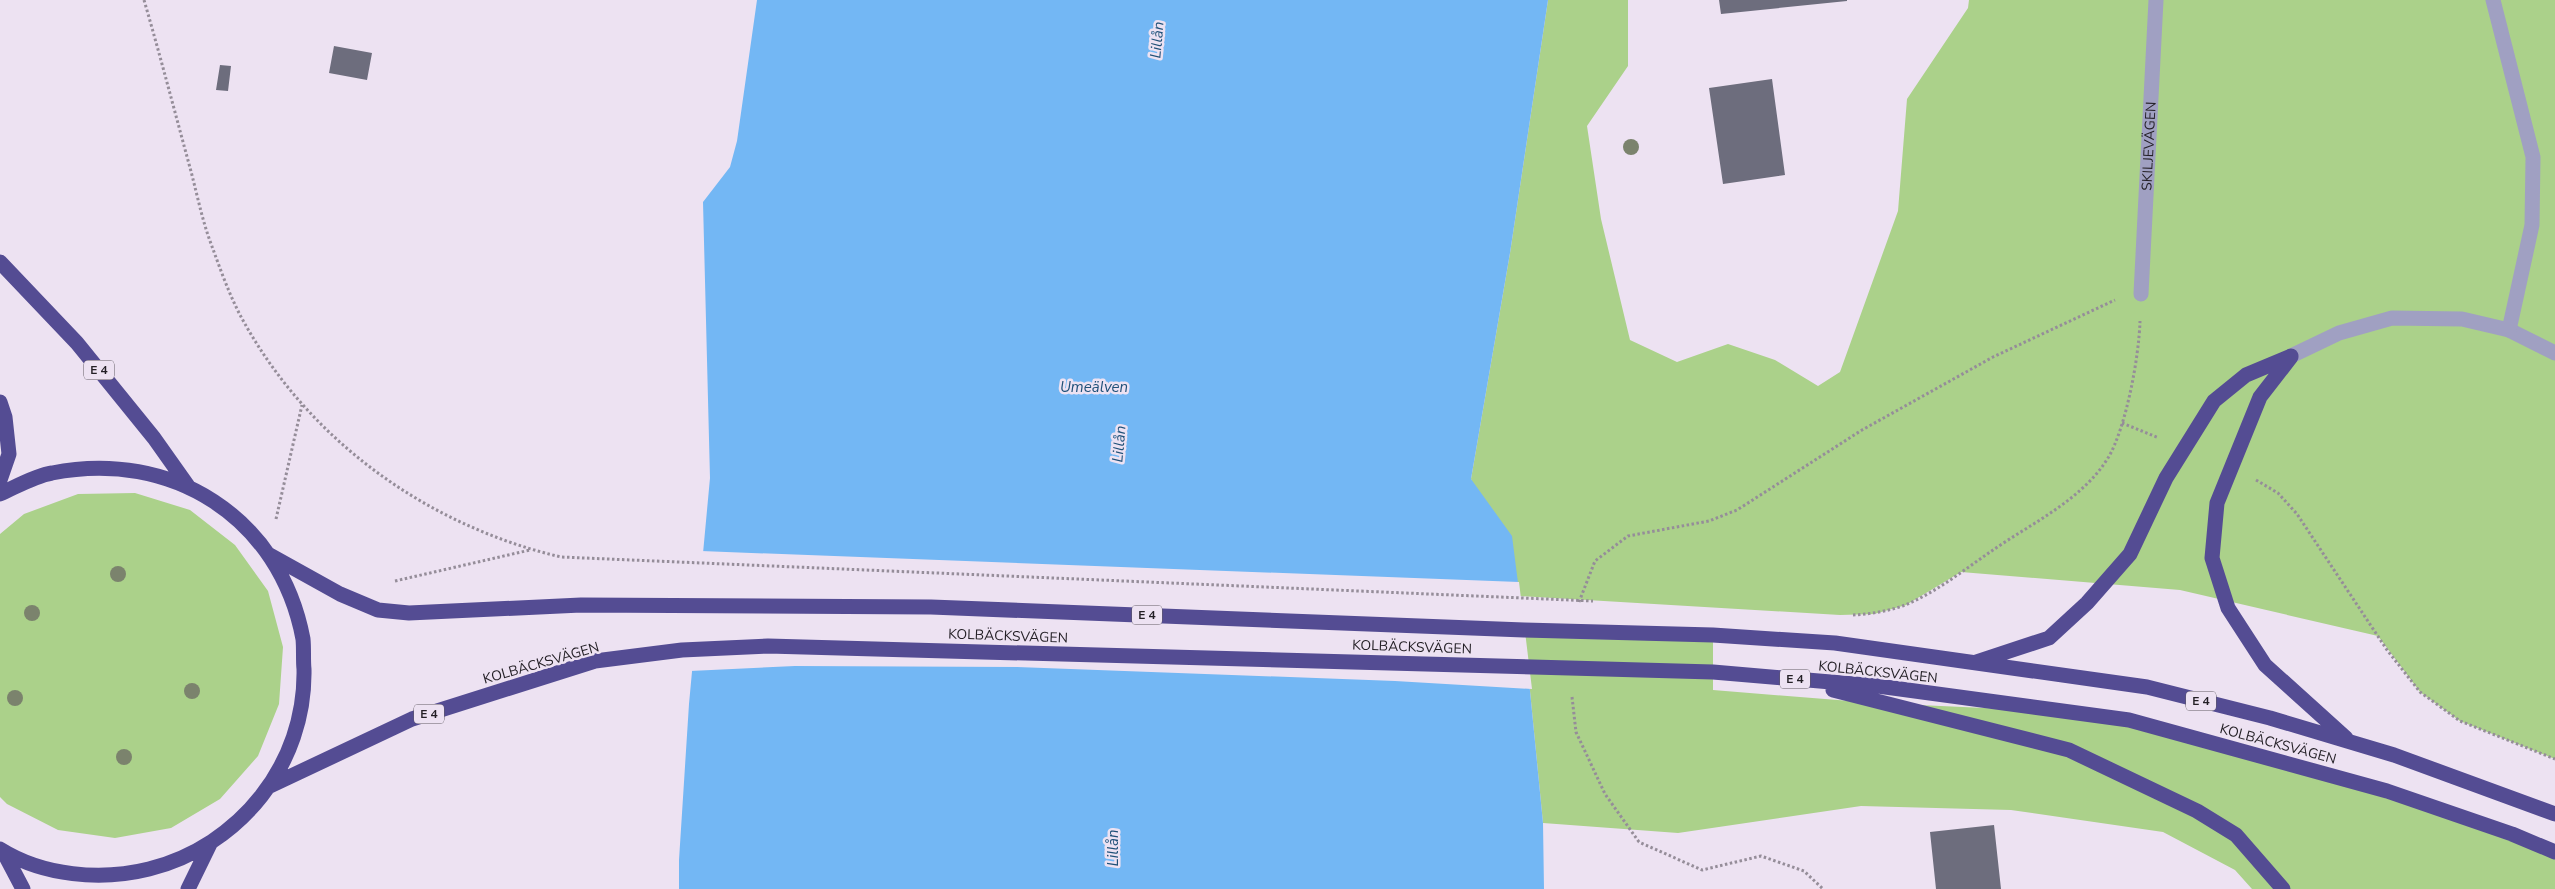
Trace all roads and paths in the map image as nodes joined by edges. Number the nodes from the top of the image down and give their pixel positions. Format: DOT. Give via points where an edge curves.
graph roads {
  1 [pos="144,0"];
  2 [pos="2156,0"];
  3 [pos="2492,0"];
  4 [pos="0,262"];
  5 [pos="2141,294"];
  6 [pos="2509,330"];
  7 [pos="2555,353"];
  8 [pos="2291,356"];
  9 [pos="0,402"];
  10 [pos="302,404"];
  11 [pos="0,480"];
  12 [pos="188,486"];
  13 [pos="0,494"];
  14 [pos="2297,514"];
  15 [pos="531,550"];
  16 [pos="268,554"];
  17 [pos="388,583"];
  18 [pos="1597,601"];
  19 [pos="1578,603"];
  20 [pos="1848,615"];
  21 [pos="1972,663"];
  22 [pos="1790,679"];
  23 [pos="1571,690"];
  24 [pos="2350,742"];
  25 [pos="2555,759"];
  26 [pos="270,786"];
  27 [pos="2555,814"];
  28 [pos="210,844"];
  29 [pos="2,850"];
  30 [pos="2555,852"];
  31 [pos="23,889"];
  32 [pos="188,889"];
  33 [pos="1823,889"];
  34 [pos="2283,889"];
  1 -- 10 [label="path" via="209,239 244,323 271,366"];
  2 -- 5 [label="street, SKILJEVÄGEN"];
  3 -- 6 [label="street" via="2533,157 2532,225"];
  4 -- 12 [label="highway, E 4" via="77,343 154,438"];
  5 -- 19 [label="path" via="2108,302 1993,357 1862,430 1737,510 1709,522 1628,536 1595,561"];
  5 -- 20 [label="path" via="2139,337 2122,423 2108,458 2084,487 1950,580 1906,604 1874,614"];
  6 -- 7 [label="street"];
  6 -- 8 [label="street" via="2462,319 2392,318 2339,334"];
  8 -- 21 [label="highway" via="2246,375 2214,402 2166,478 2130,554 2087,602 2049,638"];
  8 -- 24 [label="highway" via="2260,396 2217,503 2212,558 2228,608 2265,665"];
  9 -- 11 [label="highway" via="5,416 8,454"];
  10 -- 15 [label="path" via="350,452 400,489 483,534"];
  10 -- 16 [label="path"];
  12 -- 13 [label="highway, E 4" via="145,471 97,467 49,473"];
  12 -- 16 [label="highway, E 4" via="234,516"];
  14 -- 25 [label="path" via="2387,650 2420,692 2460,721"];
  15 -- 17 [label="path"];
  15 -- 18 [label="path" via="561,557"];
  16 -- 21 [label="highway, KOLBÄCKSVÄGEN / E 4" via="340,594 378,610 409,613 581,605 931,607 1713,635 1835,643"];
  16 -- 26 [label="highway, E 4" via="289,591 303,640 304,694 293,741"];
  21 -- 24 [label="highway, KOLBÄCKSVÄGEN / E 4" via="2147,687"];
  22 -- 26 [label="highway, KOLBÄCKSVÄGEN / E 4" via="1713,672 768,646 682,650 595,661 412,719"];
  22 -- 30 [label="highway, KOLBÄCKSVÄGEN / E 4" via="1878,686 2129,720 2387,791"];
  22 -- 34 [label="highway" via="2069,750 2198,811 2236,835"];
  23 -- 33 [label="path" via="1576,732 1606,794 1639,842 1702,870 1762,856 1804,871"];
  24 -- 27 [label="highway, KOLBÄCKSVÄGEN / E 4" via="2412,761"];
  26 -- 28 [label="highway, E 4" via="252,809"];
  28 -- 29 [label="highway, E 4" via="169,864 132,873 93,875 31,864"];
  28 -- 32 [label="highway"];
  29 -- 31 [label="highway"];
}
